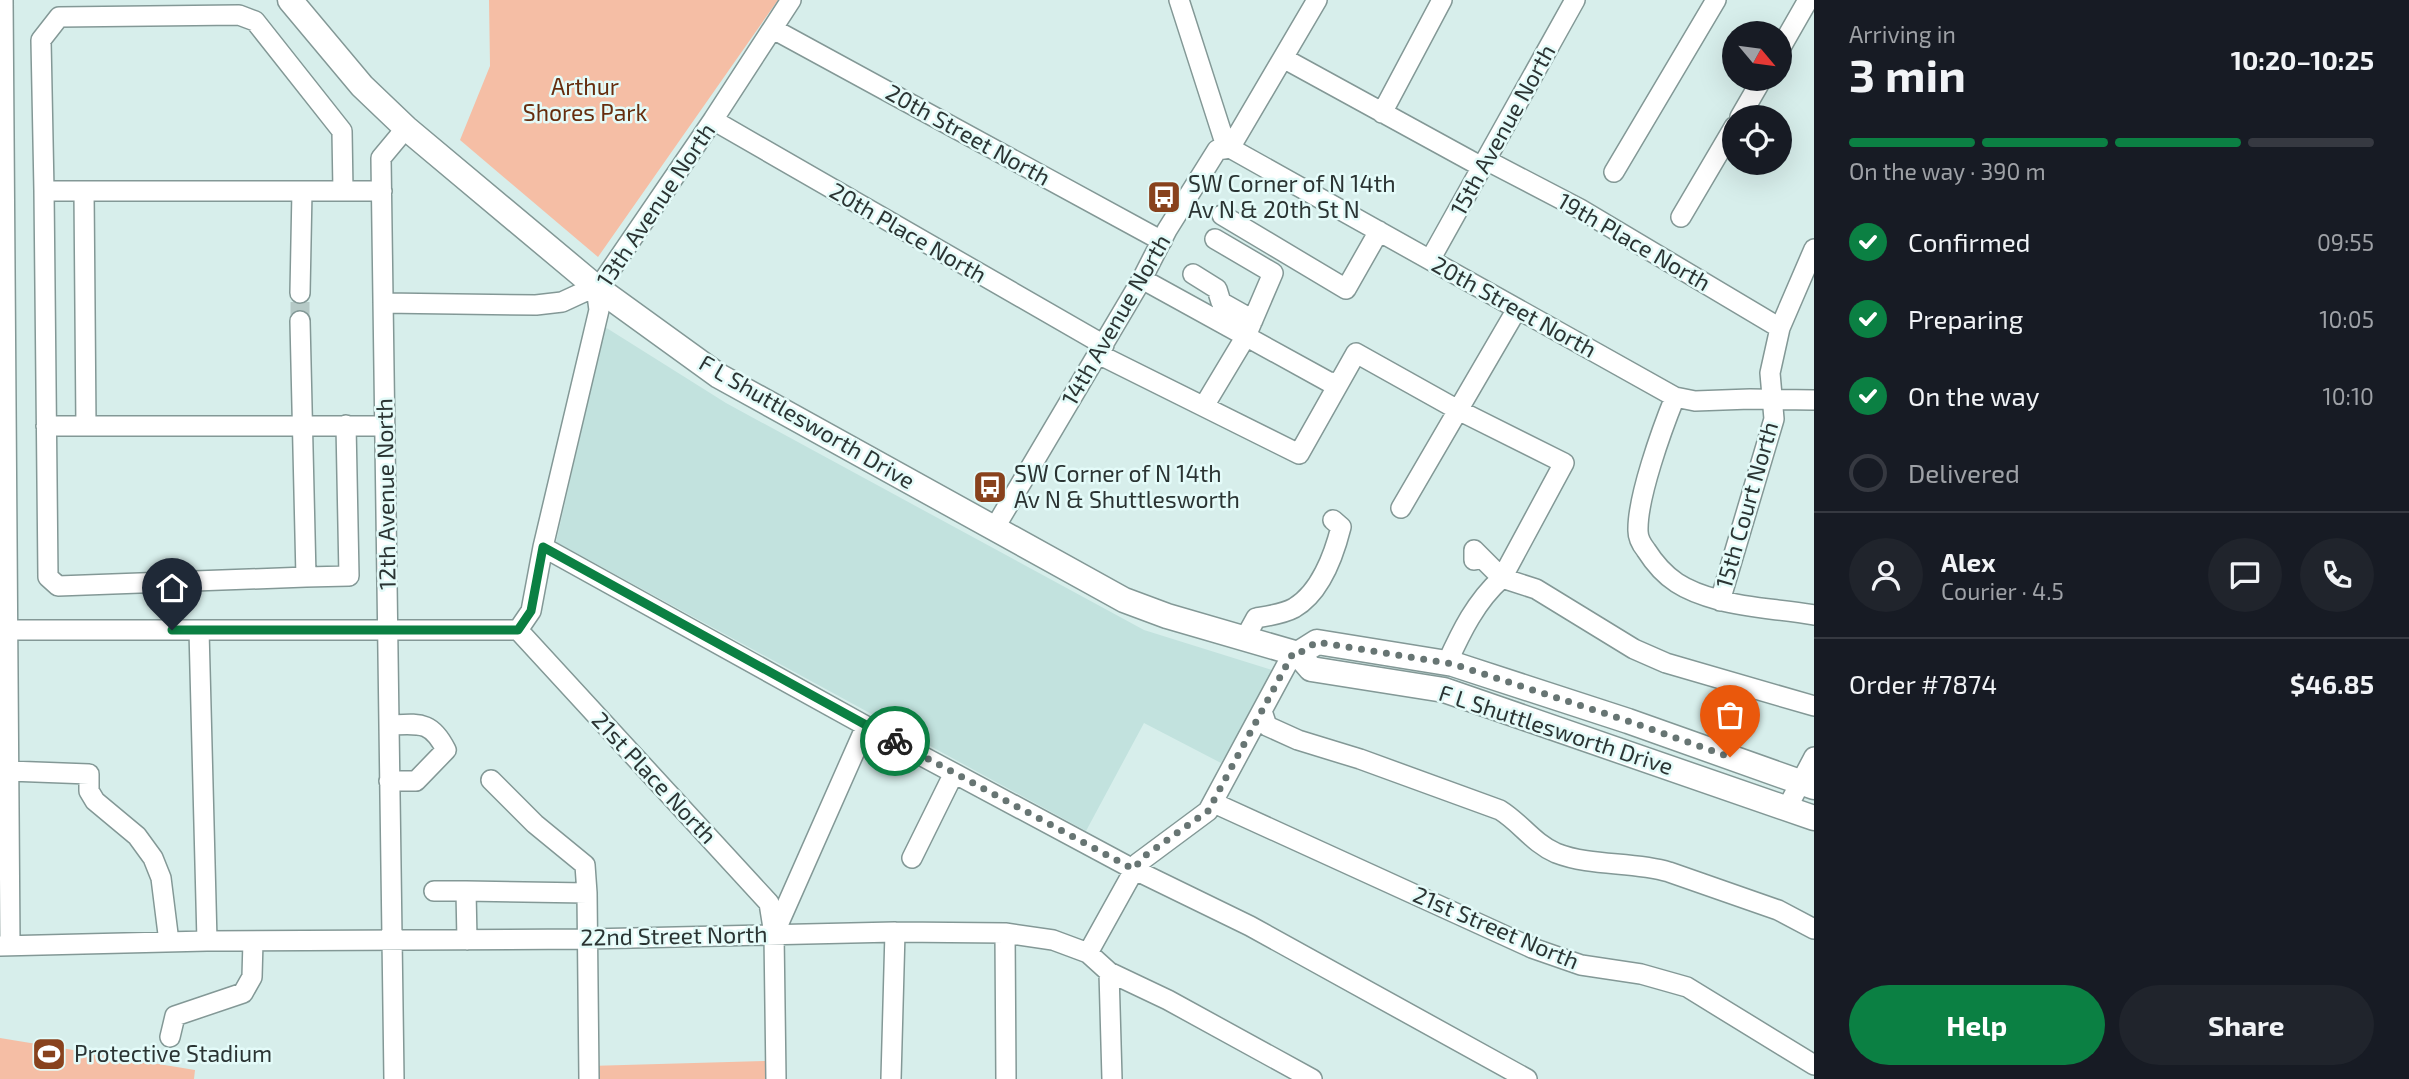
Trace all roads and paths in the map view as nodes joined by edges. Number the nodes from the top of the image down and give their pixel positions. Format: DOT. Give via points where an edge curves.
graph roads {
  1 [pos="3,0"];
  2 [pos="290,0"];
  3 [pos="791,0"];
  4 [pos="1179,0"];
  5 [pos="1317,0"];
  6 [pos="1442,0"];
  7 [pos="1575,0"];
  8 [pos="1716,0"];
  9 [pos="1808,0"];
  10 [pos="1792,28"];
  11 [pos="774,29"];
  12 [pos="1283,58"];
  13 [pos="1382,113"];
  14 [pos="713,120"];
  15 [pos="406,128"];
  16 [pos="1722,147"];
  17 [pos="1230,148"];
  18 [pos="1484,164"];
  19 [pos="1614,172"];
  20 [pos="44,191"];
  21 [pos="85,191"];
  22 [pos="302,191"];
  23 [pos="343,191"];
  24 [pos="382,191"];
  25 [pos="1222,215"];
  26 [pos="1681,217"];
  27 [pos="2,228"];
  28 [pos="1379,231"];
  29 [pos="1215,239"];
  30 [pos="1162,241"];
  31 [pos="1814,250"];
  32 [pos="1430,260"];
  33 [pos="1193,274"];
  34 [pos="1142,279"];
  35 [pos="596,287"];
  36 [pos="300,293"];
  37 [pos="383,303"];
  38 [pos="1517,309"];
  39 [pos="300,321"];
  40 [pos="1249,328"];
  41 [pos="1780,328"];
  42 [pos="1101,349"];
  43 [pos="1339,383"];
  44 [pos="3,384"];
  45 [pos="1675,397"];
  46 [pos="1774,399"];
  47 [pos="1814,400"];
  48 [pos="1204,406"];
  49 [pos="1458,410"];
  50 [pos="302,425"];
  51 [pos="346,425"];
  52 [pos="385,425"];
  53 [pos="47,426"];
  54 [pos="86,426"];
  55 [pos="1401,508"];
  56 [pos="1333,520"];
  57 [pos="993,529"];
  58 [pos="543,547"];
  59 [pos="1474,560"];
  60 [pos="306,577"];
  61 [pos="1502,578"];
  62 [pos="4,580"];
  63 [pos="1720,601"];
  64 [pos="1814,615"];
  65 [pos="5,617"];
  66 [pos="198,630"];
  67 [pos="387,630"];
  68 [pos="518,630"];
  69 [pos="1245,638"];
  70 [pos="1296,654"];
  71 [pos="1447,663"];
  72 [pos="1814,706"];
  73 [pos="1262,711"];
  74 [pos="388,725"];
  75 [pos="866,726"];
  76 [pos="1811,769"];
  77 [pos="9,771"];
  78 [pos="954,773"];
  79 [pos="491,780"];
  80 [pos="389,781"];
  81 [pos="1214,803"];
  82 [pos="1787,808"];
  83 [pos="1814,818"];
  84 [pos="912,858"];
  85 [pos="1133,869"];
  86 [pos="434,891"];
  87 [pos="466,891"];
  88 [pos="587,893"];
  89 [pos="1814,929"];
  90 [pos="895,932"];
  91 [pos="1005,933"];
  92 [pos="774,934"];
  93 [pos="588,939"];
  94 [pos="467,940"];
  95 [pos="207,941"];
  96 [pos="253,941"];
  97 [pos="391,941"];
  98 [pos="169,942"];
  99 [pos="5,945"];
  100 [pos="1087,953"];
  101 [pos="1109,972"];
  102 [pos="170,1037"];
  103 [pos="1814,1065"];
  104 [pos="394,1079"];
  105 [pos="589,1079"];
  106 [pos="776,1079"];
  107 [pos="891,1079"];
  108 [pos="1006,1079"];
  109 [pos="1112,1079"];
  110 [pos="1312,1079"];
  111 [pos="1527,1079"];
  1 -- 27 [label="street"];
  2 -- 15 [label="main road, F L Shuttlesworth Drive" via="362,86"];
  3 -- 11 [label="street, 13th Avenue North"];
  4 -- 17 [label="street"];
  5 -- 12 [label="street"];
  6 -- 13 [label="street"];
  7 -- 18 [label="street, 15th Avenue North"];
  8 -- 19 [label="street"];
  9 -- 10 [label="street"];
  11 -- 14 [label="street, 13th Avenue North"];
  11 -- 30 [label="street, 20th Street North"];
  12 -- 13 [label="street, 19th Place North"];
  12 -- 17 [label="street"];
  13 -- 18 [label="street, 19th Place North"];
  14 -- 35 [label="street, 13th Avenue North"];
  14 -- 42 [label="street, 20th Place North"];
  15 -- 24 [label="street, 12th Avenue North" via="381,158"];
  15 -- 35 [label="main road, F L Shuttlesworth Drive"];
  16 -- 26 [label="street"];
  17 -- 28 [label="street, 20th Street North"];
  17 -- 30 [label="street, 14th Avenue North" via="1217,150"];
  18 -- 32 [label="street, 15th Avenue North"];
  18 -- 41 [label="street, 19th Place North" via="1580,209"];
  20 -- 21 [label="street"];
  20 -- 23 [label="street" via="41,40 59,17 239,15 255,21 342,131"];
  20 -- 53 [label="street"];
  21 -- 22 [label="street"];
  21 -- 54 [label="street"];
  22 -- 23 [label="street"];
  22 -- 36 [label="street"];
  23 -- 24 [label="street"];
  24 -- 37 [label="street, 12th Avenue North"];
  25 -- 28 [label="street" via="1346,289"];
  27 -- 44 [label="street"];
  28 -- 32 [label="street, 20th Street North"];
  29 -- 40 [label="street" via="1273,273"];
  30 -- 34 [label="street, 14th Avenue North"];
  31 -- 41 [label="street, 15th Court North"];
  32 -- 38 [label="street, 20th Street North"];
  33 -- 40 [label="street" via="1217,289 1222,302"];
  34 -- 40 [label="street"];
  34 -- 42 [label="street, 14th Avenue North"];
  35 -- 37 [label="street" via="562,302 536,305"];
  35 -- 57 [label="main road, F L Shuttlesworth Drive" via="719,376"];
  35 -- 58 [label="street, 13th Avenue North" via="599,310"];
  37 -- 52 [label="street, 12th Avenue North"];
  38 -- 45 [label="street, 20th Street North"];
  38 -- 49 [label="street"];
  39 -- 50 [label="street"];
  40 -- 43 [label="street" via="1329,382"];
  40 -- 48 [label="street"];
  41 -- 46 [label="street, 15th Court North" via="1770,373"];
  42 -- 48 [label="street, 20th Place North"];
  42 -- 57 [label="street, 14th Avenue North"];
  43 -- 48 [label="street, 20th Place North" via="1299,454"];
  43 -- 49 [label="street" via="1356,354"];
  44 -- 62 [label="street"];
  45 -- 46 [label="street, 20th Street North" via="1695,401"];
  45 -- 63 [label="street" via="1637,533 1668,579"];
  46 -- 47 [label="street, 20th Street North"];
  46 -- 63 [label="street, 15th Court North" via="1774,419"];
  49 -- 55 [label="street"];
  49 -- 61 [label="street" via="1564,463"];
  50 -- 51 [label="street"];
  50 -- 54 [label="street"];
  50 -- 60 [label="street"];
  51 -- 52 [label="street"];
  51 -- 60 [label="street" via="349,576"];
  52 -- 67 [label="street, 12th Avenue North"];
  53 -- 54 [label="street"];
  53 -- 60 [label="street" via="48,577 58,586"];
  56 -- 69 [label="street" via="1341,527 1335,552 1309,597 1292,609 1256,618"];
  57 -- 69 [label="main road, F L Shuttlesworth Drive" via="1124,600"];
  58 -- 68 [label="street, 13th Avenue North" via="531,611"];
  58 -- 75 [label="street"];
  59 -- 61 [label="street" via="1474,550"];
  61 -- 71 [label="street" via="1476,608"];
  61 -- 72 [label="street" via="1523,582 1634,649 1666,663"];
  62 -- 65 [label="street"];
  63 -- 64 [label="street"];
  65 -- 66 [label="street"];
  65 -- 77 [label="street"];
  66 -- 67 [label="street"];
  66 -- 95 [label="street"];
  67 -- 68 [label="street"];
  67 -- 74 [label="street, 12th Avenue North"];
  68 -- 92 [label="street, 21st Place North" via="769,903"];
  69 -- 70 [label="main road, F L Shuttlesworth Drive"];
  70 -- 71 [label="main road, F L Shuttlesworth Drive" via="1317,642"];
  70 -- 73 [label="street"];
  70 -- 82 [label="main road, F L Shuttlesworth Drive" via="1311,668 1444,690"];
  71 -- 76 [label="main road, F L Shuttlesworth Drive" via="1628,721"];
  73 -- 81 [label="street"];
  73 -- 89 [label="street" via="1266,726 1298,740 1500,810 1557,853 1669,872 1778,910"];
  74 -- 80 [label="street, 12th Avenue North"];
  74 -- 80 [label="street" via="427,726 438,734 446,750 416,781"];
  75 -- 78 [label="street"];
  75 -- 92 [label="street"];
  76 -- 82 [label="street"];
  77 -- 98 [label="street" via="89,774 94,801 137,836 153,858 161,878"];
  77 -- 99 [label="street"];
  78 -- 84 [label="street"];
  78 -- 85 [label="street"];
  79 -- 88 [label="street" via="585,865"];
  80 -- 97 [label="street, 12th Avenue North"];
  81 -- 85 [label="street"];
  81 -- 103 [label="street, 21st Street North" via="1532,948 1581,965 1686,987"];
  82 -- 83 [label="main road, F L Shuttlesworth Drive"];
  85 -- 100 [label="street"];
  85 -- 111 [label="street" via="1250,926"];
  86 -- 87 [label="street"];
  87 -- 88 [label="street"];
  87 -- 94 [label="street"];
  88 -- 93 [label="street"];
  90 -- 91 [label="street, 22nd Street North"];
  90 -- 92 [label="street, 22nd Street North"];
  90 -- 107 [label="street"];
  91 -- 100 [label="street, 22nd Street North" via="1053,940"];
  91 -- 108 [label="street"];
  92 -- 93 [label="street, 22nd Street North"];
  92 -- 106 [label="street"];
  93 -- 94 [label="street, 22nd Street North"];
  93 -- 105 [label="street"];
  94 -- 97 [label="street, 22nd Street North"];
  95 -- 96 [label="street, 22nd Street North"];
  95 -- 98 [label="street, 22nd Street North"];
  96 -- 97 [label="street, 22nd Street North"];
  96 -- 102 [label="street" via="252,977 243,993 175,1016"];
  97 -- 104 [label="street, 12th Avenue North"];
  98 -- 99 [label="street, 22nd Street North"];
  100 -- 101 [label="street, 22nd Street North"];
  101 -- 109 [label="street"];
  101 -- 110 [label="street, 22nd Street North"];
}
